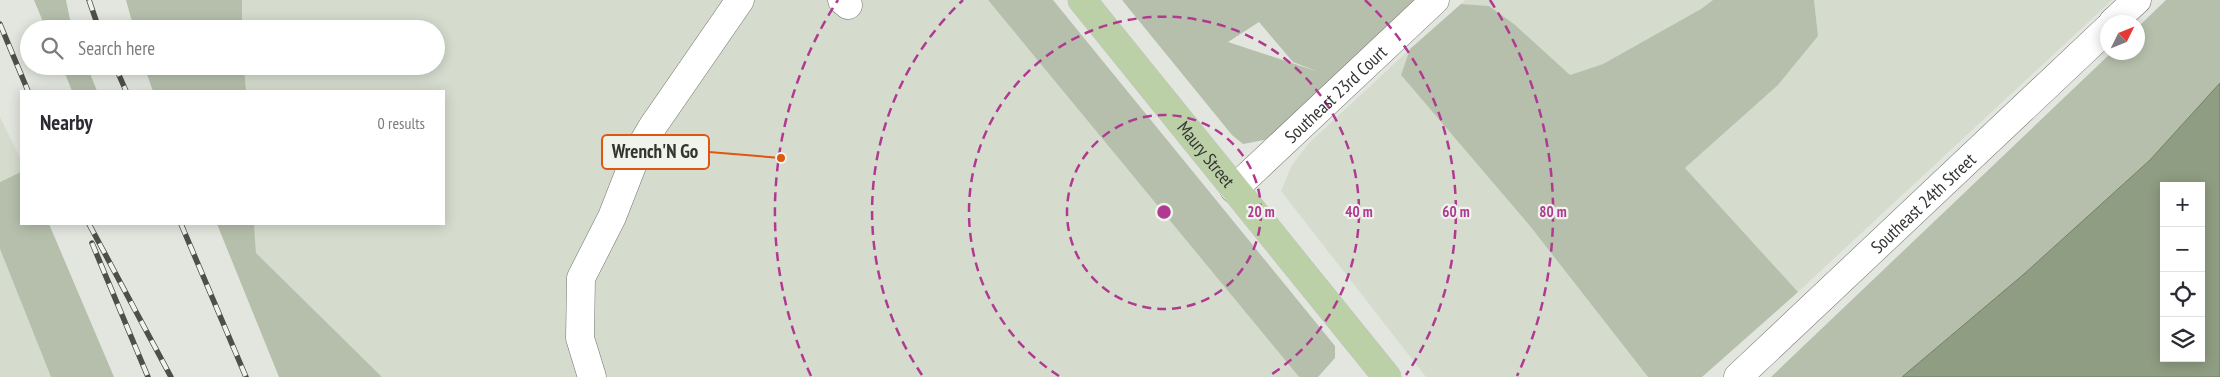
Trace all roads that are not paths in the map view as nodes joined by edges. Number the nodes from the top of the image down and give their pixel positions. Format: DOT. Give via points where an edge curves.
graph roads {
  1 [pos="740,0"];
  2 [pos="1082,0"];
  3 [pos="1435,0"];
  4 [pos="2137,0"];
  5 [pos="2121,15"];
  6 [pos="2100,36"];
  7 [pos="1234,189"];
  8 [pos="1381,375"];
  9 [pos="592,377"];
  10 [pos="1738,377"];
  1 -- 9 [label="street" via="658,118 637,154 612,217 581,278 580,338"];
  2 -- 7 [label="main road, Maury Street"];
  3 -- 7 [label="street, Southeast 23rd Court"];
  4 -- 5 [label="street"];
  6 -- 10 [label="street, Southeast 24th Street"];
  7 -- 8 [label="main road, Maury Street"];
}
